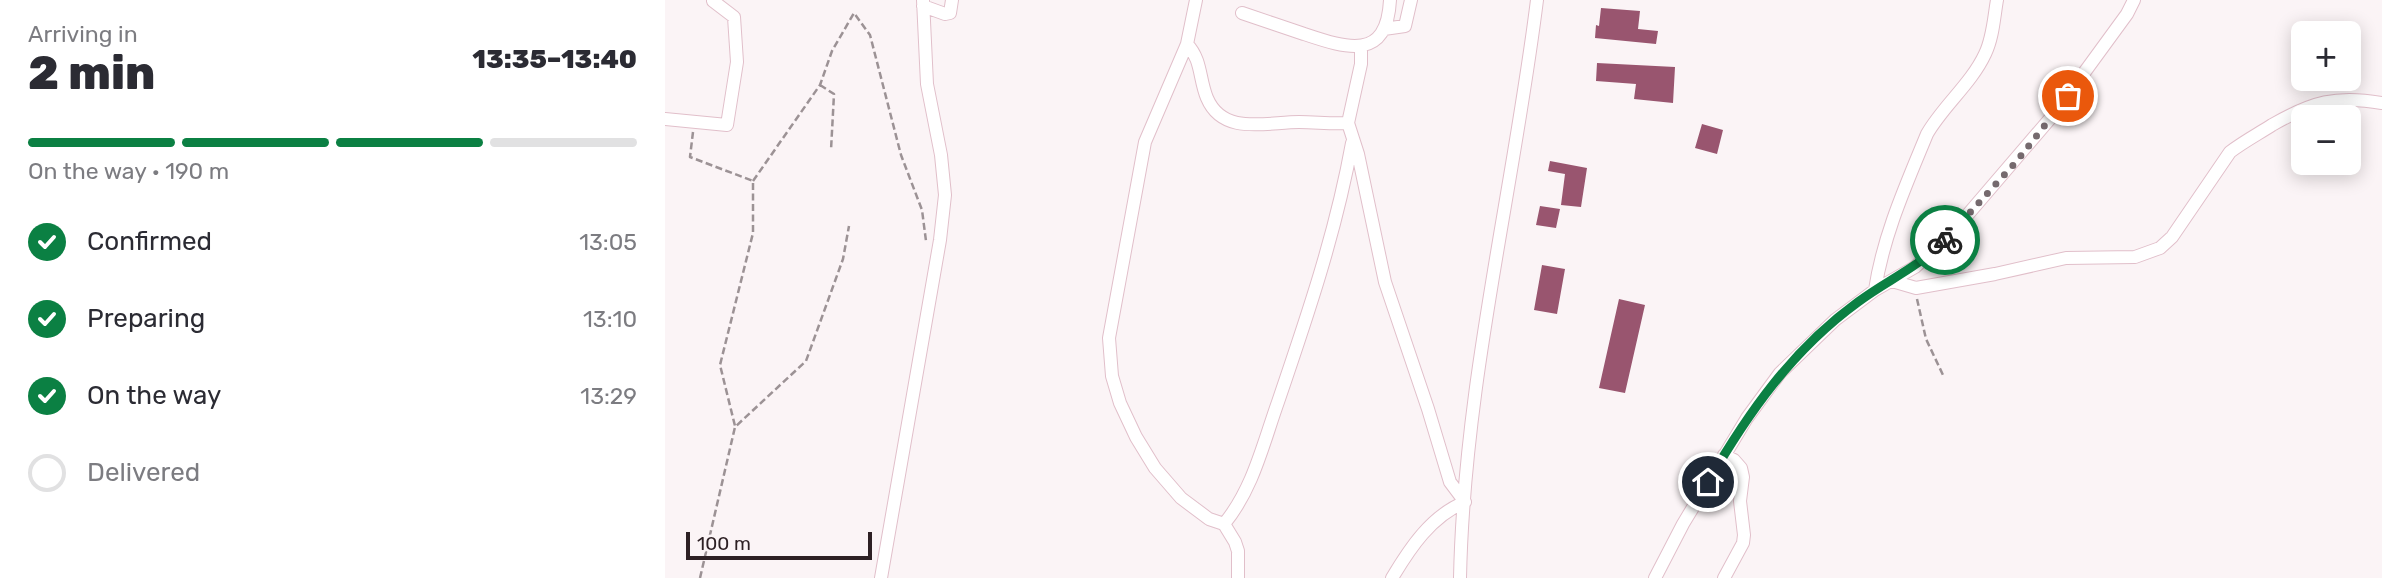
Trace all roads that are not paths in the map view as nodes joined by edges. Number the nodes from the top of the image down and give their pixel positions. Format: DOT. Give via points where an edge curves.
graph roads {
  1 [pos="952,0"];
  2 [pos="1196,0"];
  3 [pos="1390,0"];
  4 [pos="1411,0"];
  5 [pos="1537,0"];
  6 [pos="1997,0"];
  7 [pos="2134,0"];
  8 [pos="713,1"];
  9 [pos="923,3"];
  10 [pos="1242,13"];
  11 [pos="1384,29"];
  12 [pos="1187,44"];
  13 [pos="1361,47"];
  14 [pos="2382,103"];
  15 [pos="665,119"];
  16 [pos="1348,123"];
  17 [pos="1353,139"];
  18 [pos="1892,281"];
  19 [pos="1875,290"];
  20 [pos="1724,455"];
  21 [pos="1465,502"];
  22 [pos="1224,524"];
  23 [pos="881,578"];
  24 [pos="1238,578"];
  25 [pos="1392,578"];
  26 [pos="1460,578"];
  27 [pos="1655,578"];
  28 [pos="1724,578"];
  1 -- 9 [label="street" via="950,13 945,14"];
  2 -- 12 [label="street"];
  3 -- 11 [label="street"];
  4 -- 11 [label="street" via="1405,26"];
  5 -- 21 [label="street" via="1486,314"];
  6 -- 19 [label="street" via="1985,54 1927,134 1879,260"];
  7 -- 18 [label="street" via="2081,79 2016,162 1934,251"];
  8 -- 15 [label="street" via="734,17 737,62 727,125"];
  9 -- 23 [label="street" via="927,84 945,195"];
  10 -- 13 [label="street" via="1335,44"];
  11 -- 13 [label="street"];
  12 -- 16 [label="street" via="1199,60 1208,101 1223,118 1258,125"];
  12 -- 22 [label="street" via="1145,142 1110,351 1120,403 1155,468 1181,498"];
  13 -- 16 [label="street"];
  14 -- 18 [label="street" via="2360,99 2319,102 2242,143 2230,152 2172,237 2147,253 2066,258 1916,288"];
  16 -- 17 [label="street"];
  17 -- 21 [label="street" via="1385,282 1450,482"];
  17 -- 22 [label="street" via="1335,225 1285,382 1244,496"];
  18 -- 19 [label="street"];
  19 -- 20 [label="street" via="1835,320 1780,373"];
  20 -- 27 [label="street"];
  20 -- 28 [label="street" via="1741,468 1744,535"];
  21 -- 25 [label="street" via="1438,518"];
  21 -- 26 [label="street"];
  22 -- 24 [label="street" via="1238,551"];
}
